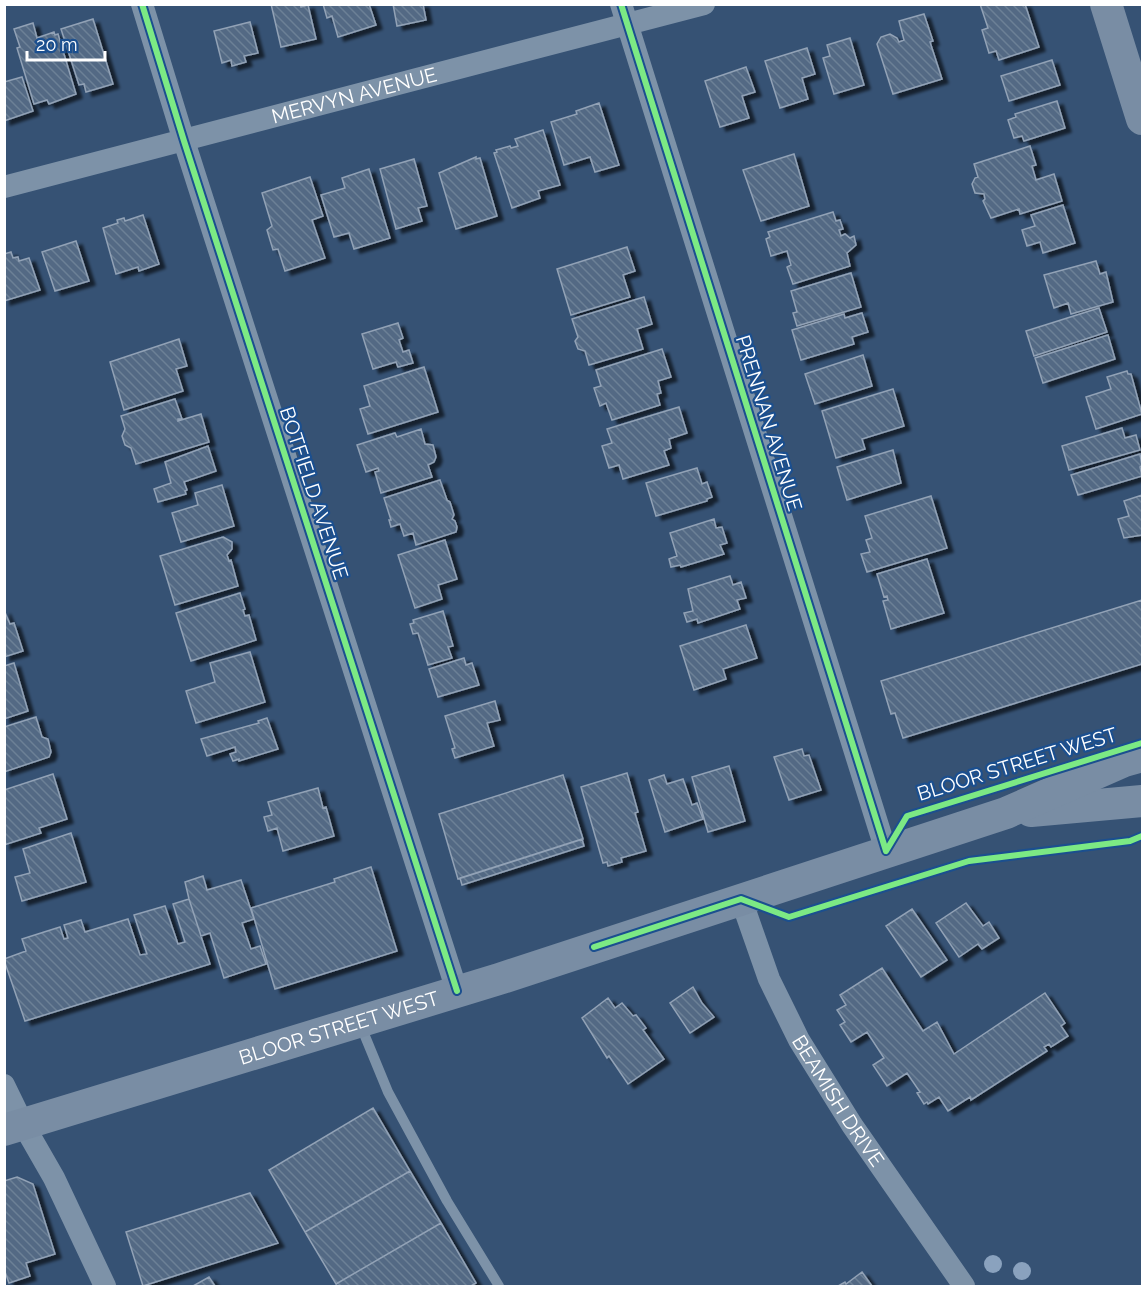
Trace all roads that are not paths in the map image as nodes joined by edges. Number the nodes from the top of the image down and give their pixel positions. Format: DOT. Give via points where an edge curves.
graph roads {
  1 [pos="142,4"];
  2 [pos="704,4"];
  3 [pos="1106,4"];
  4 [pos="625,15"];
  5 [pos="1143,119"];
  6 [pos="184,141"];
  7 [pos="4,187"];
  8 [pos="1143,756"];
  9 [pos="1143,801"];
  10 [pos="1006,813"];
  11 [pos="886,851"];
  12 [pos="741,899"];
  13 [pos="457,991"];
  14 [pos="359,1021"];
  15 [pos="4,1086"];
  16 [pos="14,1127"];
  17 [pos="105,1287"];
  18 [pos="499,1287"];
  19 [pos="964,1287"];
  1 -- 6 [label="street, BOTFIELD AVENUE"];
  2 -- 4 [label="street, MERVYN AVENUE"];
  3 -- 5 [label="main road"];
  4 -- 6 [label="street, MERVYN AVENUE"];
  4 -- 11 [label="street, PRENNAN AVENUE"];
  6 -- 7 [label="street, MERVYN AVENUE"];
  6 -- 13 [label="street, BOTFIELD AVENUE"];
  8 -- 10 [label="main road, BLOOR STREET WEST"];
  9 -- 10 [label="main road, BLOOR STREET WEST"];
  10 -- 11 [label="main road, BLOOR STREET WEST"];
  11 -- 12 [label="main road, BLOOR STREET WEST"];
  12 -- 13 [label="main road, BLOOR STREET WEST"];
  12 -- 19 [label="street, BEAMISH DRIVE" via="769,979 799,1041"];
  13 -- 14 [label="main road, BLOOR STREET WEST"];
  14 -- 16 [label="main road, BLOOR STREET WEST"];
  14 -- 18 [label="lane" via="388,1092"];
  15 -- 16 [label="street"];
  16 -- 17 [label="street" via="54,1178"];
}
